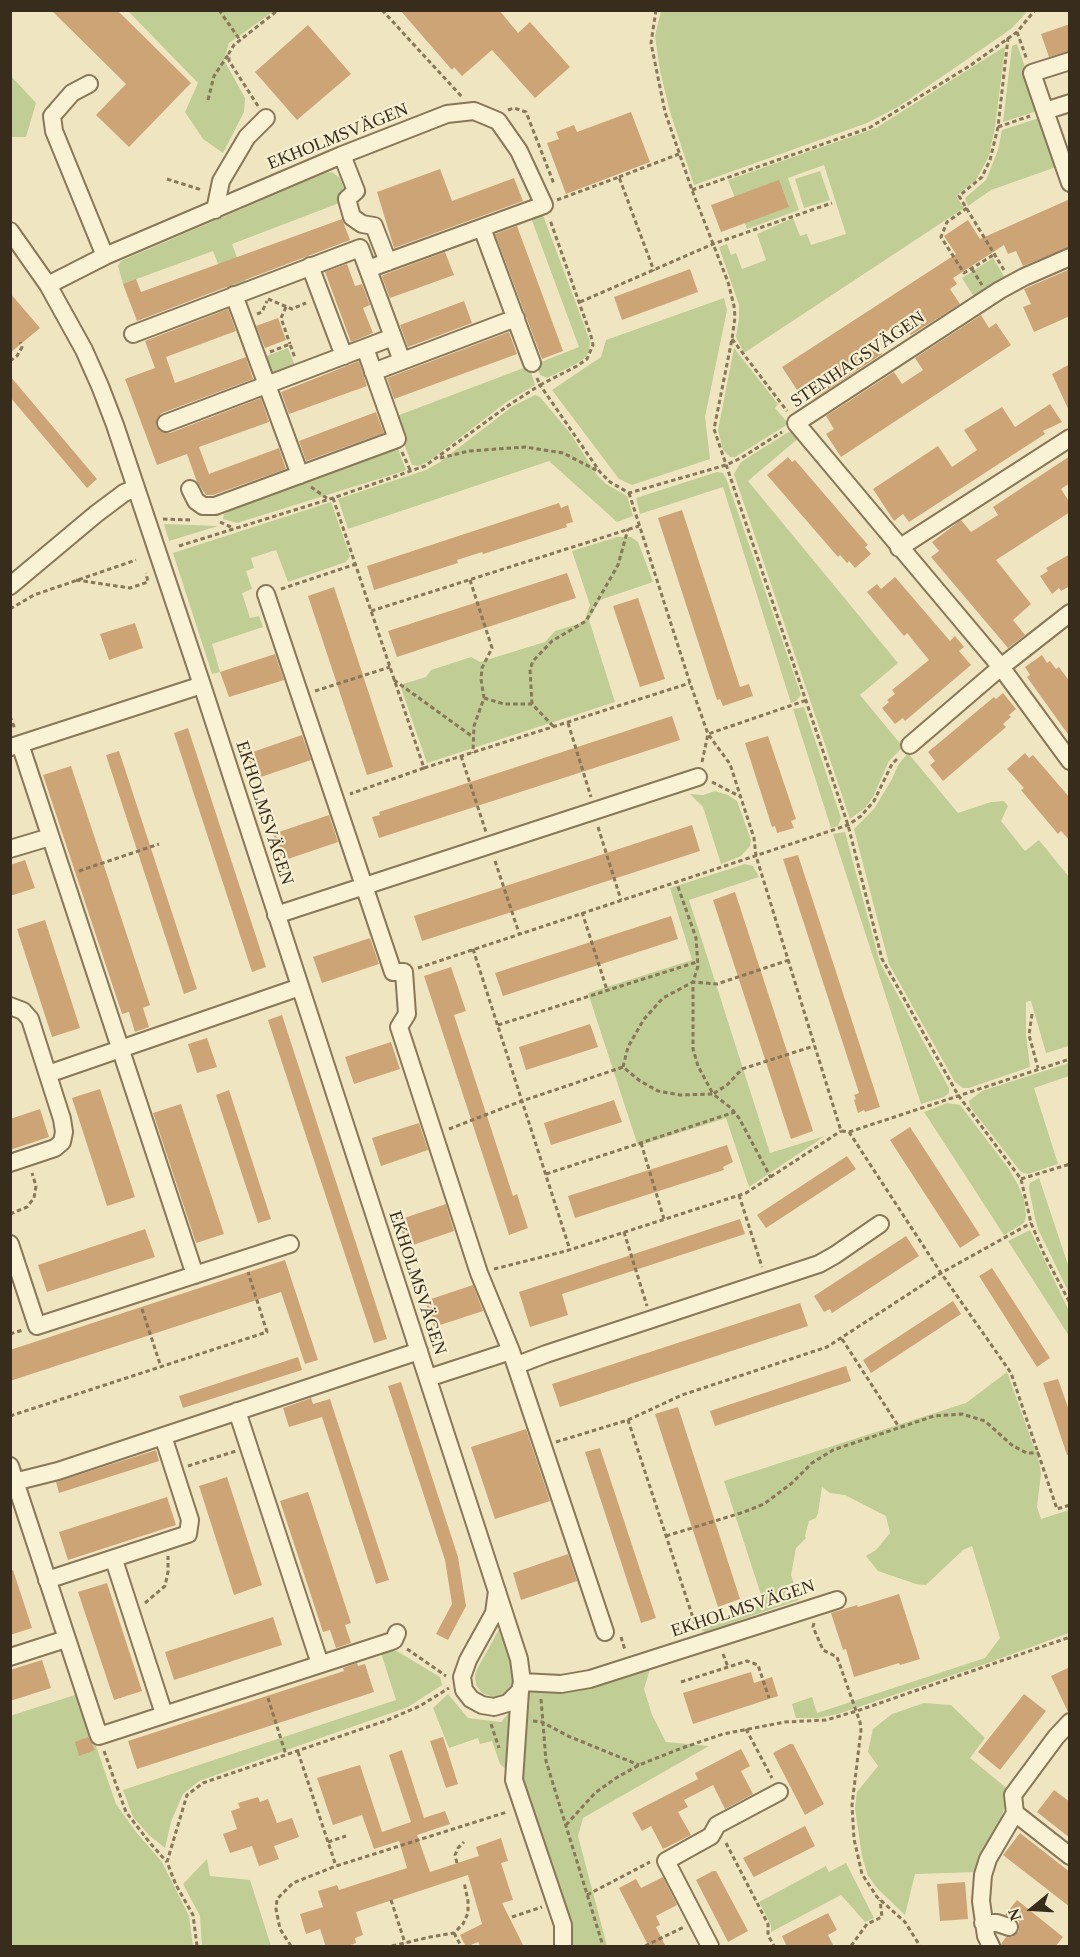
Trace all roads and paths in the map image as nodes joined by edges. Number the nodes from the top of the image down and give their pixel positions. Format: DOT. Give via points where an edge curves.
graph roads {
  1 [pos="219,10"];
  2 [pos="278,10"];
  3 [pos="382,10"];
  4 [pos="656,10"];
  5 [pos="1035,10"];
  6 [pos="1017,32"];
  7 [pos="1008,38"];
  8 [pos="240,40"];
  9 [pos="229,53"];
  10 [pos="1070,61"];
  11 [pos="1032,73"];
  12 [pos="89,84"];
  13 [pos="208,100"];
  14 [pos="1070,103"];
  15 [pos="474,111"];
  16 [pos="1045,111"];
  17 [pos="266,118"];
  18 [pos="998,127"];
  19 [pos="680,154"];
  20 [pos="342,155"];
  21 [pos="619,177"];
  22 [pos="166,179"];
  23 [pos="1070,183"];
  24 [pos="692,190"];
  25 [pos="216,202"];
  26 [pos="832,203"];
  27 [pos="544,205"];
  28 [pos="966,208"];
  29 [pos="482,228"];
  30 [pos="10,231"];
  31 [pos="713,244"];
  32 [pos="994,254"];
  33 [pos="105,256"];
  34 [pos="1070,257"];
  35 [pos="388,262"];
  36 [pos="310,267"];
  37 [pos="368,269"];
  38 [pos="654,271"];
  39 [pos="1012,283"];
  40 [pos="48,285"];
  41 [pos="262,285"];
  42 [pos="234,295"];
  43 [pos="322,297"];
  44 [pos="580,302"];
  45 [pos="286,307"];
  46 [pos="516,318"];
  47 [pos="133,334"];
  48 [pos="393,337"];
  49 [pos="732,339"];
  50 [pos="20,342"];
  51 [pos="290,344"];
  52 [pos="365,348"];
  53 [pos="257,356"];
  54 [pos="344,356"];
  55 [pos="10,361"];
  56 [pos="402,361"];
  57 [pos="532,363"];
  58 [pos="300,372"];
  59 [pos="373,372"];
  60 [pos="268,385"];
  61 [pos="540,385"];
  62 [pos="166,423"];
  63 [pos="796,423"];
  64 [pos="1070,438"];
  65 [pos="397,439"];
  66 [pos="437,459"];
  67 [pos="726,465"];
  68 [pos="411,472"];
  69 [pos="600,472"];
  70 [pos="300,475"];
  71 [pos="136,488"];
  72 [pos="190,489"];
  73 [pos="629,493"];
  74 [pos="333,498"];
  75 [pos="158,519"];
  76 [pos="204,520"];
  77 [pos="216,520"];
  78 [pos="639,526"];
  79 [pos="235,528"];
  80 [pos="628,529"];
  81 [pos="179,546"];
  82 [pos="899,548"];
  83 [pos="136,560"];
  84 [pos="356,564"];
  85 [pos="146,572"];
  86 [pos="76,580"];
  87 [pos="470,580"];
  88 [pos="10,586"];
  89 [pos="274,591"];
  90 [pos="10,609"];
  91 [pos="371,611"];
  92 [pos="1070,613"];
  93 [pos="390,667"];
  94 [pos="1001,668"];
  95 [pos="394,680"];
  96 [pos="690,684"];
  97 [pos="202,685"];
  98 [pos="314,692"];
  99 [pos="484,698"];
  100 [pos="807,700"];
  101 [pos="532,704"];
  102 [pos="555,727"];
  103 [pos="708,734"];
  104 [pos="473,737"];
  105 [pos="15,746"];
  106 [pos="910,746"];
  107 [pos="473,753"];
  108 [pos="1070,761"];
  109 [pos="424,768"];
  110 [pos="698,777"];
  111 [pos="741,797"];
  112 [pos="336,802"];
  113 [pos="848,825"];
  114 [pos="50,837"];
  115 [pos="159,844"];
  116 [pos="10,849"];
  117 [pos="756,856"];
  118 [pos="63,876"];
  119 [pos="676,881"];
  120 [pos="364,887"];
  121 [pos="582,912"];
  122 [pos="276,915"];
  123 [pos="473,949"];
  124 [pos="789,960"];
  125 [pos="697,962"];
  126 [pos="404,972"];
  127 [pos="693,982"];
  128 [pos="300,987"];
  129 [pos="607,990"];
  130 [pos="10,1006"];
  131 [pos="1032,1014"];
  132 [pos="498,1025"];
  133 [pos="814,1046"];
  134 [pos="121,1049"];
  135 [pos="1070,1059"];
  136 [pos="623,1067"];
  137 [pos="1038,1069"];
  138 [pos="48,1074"];
  139 [pos="713,1094"];
  140 [pos="958,1095"];
  141 [pos="522,1101"];
  142 [pos="735,1112"];
  143 [pos="841,1131"];
  144 [pos="849,1132"];
  145 [pos="434,1135"];
  146 [pos="641,1143"];
  147 [pos="27,1157"];
  148 [pos="10,1163"];
  149 [pos="1070,1164"];
  150 [pos="546,1174"];
  151 [pos="771,1178"];
  152 [pos="1021,1179"];
  153 [pos="739,1195"];
  154 [pos="10,1214"];
  155 [pos="664,1219"];
  156 [pos="1031,1223"];
  157 [pos="880,1224"];
  158 [pos="624,1232"];
  159 [pos="10,1244"];
  160 [pos="290,1244"];
  161 [pos="570,1250"];
  162 [pos="244,1259"];
  163 [pos="478,1273"];
  164 [pos="941,1273"];
  165 [pos="195,1275"];
  166 [pos="767,1281"];
  167 [pos="137,1293"];
  168 [pos="1070,1303"];
  169 [pos="651,1319"];
  170 [pos="842,1339"];
  171 [pos="419,1351"];
  172 [pos="514,1358"];
  173 [pos="161,1367"];
  174 [pos="428,1378"];
  175 [pos="237,1412"];
  176 [pos="10,1416"];
  177 [pos="628,1420"];
  178 [pos="898,1427"];
  179 [pos="164,1436"];
  180 [pos="544,1446"];
  181 [pos="249,1447"];
  182 [pos="1039,1454"];
  183 [pos="174,1471"];
  184 [pos="12,1477"];
  185 [pos="1070,1505"];
  186 [pos="666,1536"];
  187 [pos="164,1544"];
  188 [pos="114,1560"];
  189 [pos="47,1580"];
  190 [pos="497,1591"];
  191 [pos="837,1600"];
  192 [pos="817,1606"];
  193 [pos="130,1609"];
  194 [pos="605,1632"];
  195 [pos="395,1636"];
  196 [pos="1070,1637"];
  197 [pos="66,1639"];
  198 [pos="701,1643"];
  199 [pos="10,1657"];
  200 [pos="320,1664"];
  201 [pos="456,1678"];
  202 [pos="681,1682"];
  203 [pos="262,1683"];
  204 [pos="540,1684"];
  205 [pos="521,1687"];
  206 [pos="769,1698"];
  207 [pos="857,1711"];
  208 [pos="164,1714"];
  209 [pos="518,1718"];
  210 [pos="542,1722"];
  211 [pos="1070,1722"];
  212 [pos="746,1729"];
  213 [pos="99,1736"];
  214 [pos="298,1752"];
  215 [pos="286,1756"];
  216 [pos="639,1765"];
  217 [pos="779,1792"];
  218 [pos="523,1807"];
  219 [pos="1015,1813"];
  220 [pos="566,1825"];
  221 [pos="717,1825"];
  222 [pos="346,1836"];
  223 [pos="328,1842"];
  224 [pos="464,1842"];
  225 [pos="1070,1856"];
  226 [pos="666,1861"];
  227 [pos="167,1862"];
  228 [pos="457,1863"];
  229 [pos="336,1866"];
  230 [pos="464,1882"];
  231 [pos="587,1894"];
  232 [pos="880,1898"];
  233 [pos="391,1900"];
  234 [pos="555,1902"];
  235 [pos="512,1917"];
  236 [pos="697,1921"];
  237 [pos="983,1923"];
  238 [pos="1009,1927"];
  239 [pos="454,1933"];
  240 [pos="412,1941"];
  241 [pos="405,1943"];
  242 [pos="197,1947"];
  243 [pos="291,1947"];
  244 [pos="392,1947"];
  245 [pos="410,1947"];
  246 [pos="461,1947"];
  247 [pos="563,1947"];
  248 [pos="603,1947"];
  249 [pos="645,1947"];
  250 [pos="710,1947"];
  251 [pos="774,1947"];
  252 [pos="851,1947"];
  253 [pos="920,1947"];
  254 [pos="991,1947"];
  1 -- 8 [label="path"];
  2 -- 8 [label="path"];
  3 -- 15 [label="path"];
  4 -- 19 [label="path" via="651,43 665,112"];
  5 -- 6 [label="path"];
  6 -- 7 [label="path"];
  6 -- 11 [label="path"];
  7 -- 18 [label="path"];
  7 -- 24 [label="path" via="869,128"];
  8 -- 9 [label="path"];
  9 -- 13 [label="path" via="214,76"];
  9 -- 17 [label="path" via="229,61"];
  10 -- 11 [label="street"];
  11 -- 16 [label="street"];
  12 -- 33 [label="street" via="72,93 52,116 54,131"];
  14 -- 16 [label="street"];
  15 -- 20 [label="street, EKHOLMSVÄGEN" via="447,114"];
  15 -- 27 [label="street" via="498,121 509,134"];
  16 -- 18 [label="path"];
  16 -- 23 [label="street"];
  17 -- 25 [label="street" via="247,137 221,181"];
  18 -- 28 [label="path" via="982,177 959,196"];
  19 -- 21 [label="path"];
  19 -- 24 [label="path"];
  20 -- 25 [label="street, EKHOLMSVÄGEN"];
  20 -- 35 [label="street" via="356,191 347,199 352,218 374,226"];
  21 -- 27 [label="path"];
  21 -- 38 [label="path"];
  22 -- 25 [label="path"];
  24 -- 31 [label="path"];
  25 -- 33 [label="street, EKHOLMSVÄGEN"];
  26 -- 31 [label="path"];
  27 -- 29 [label="street"];
  27 -- 44 [label="path"];
  28 -- 32 [label="path"];
  28 -- 32 [label="path" via="947,222 941,237 964,273"];
  29 -- 35 [label="street"];
  29 -- 46 [label="street"];
  30 -- 40 [label="street, EKHOLMSVÄGEN"];
  31 -- 38 [label="path"];
  31 -- 49 [label="path" via="732,295"];
  32 -- 39 [label="path"];
  33 -- 40 [label="street, EKHOLMSVÄGEN"];
  34 -- 39 [label="street, STENHAGSVÄGEN"];
  35 -- 37 [label="street"];
  36 -- 37 [label="street" via="360,248"];
  36 -- 41 [label="street"];
  36 -- 43 [label="street"];
  37 -- 48 [label="street"];
  38 -- 44 [label="path"];
  39 -- 63 [label="street, STENHAGSVÄGEN"];
  40 -- 71 [label="street, EKHOLMSVÄGEN" via="92,368"];
  41 -- 42 [label="street"];
  41 -- 45 [label="path" via="268,299"];
  42 -- 47 [label="street"];
  42 -- 53 [label="street"];
  43 -- 45 [label="path" via="292,309"];
  43 -- 54 [label="street"];
  44 -- 61 [label="path" via="591,336 591,353 578,366"];
  45 -- 51 [label="path" via="281,318"];
  46 -- 56 [label="street"];
  46 -- 57 [label="street"];
  48 -- 52 [label="street"];
  48 -- 56 [label="street"];
  49 -- 63 [label="path"];
  49 -- 67 [label="path" via="714,429"];
  50 -- 55 [label="path" via="22,347"];
  51 -- 53 [label="path"];
  51 -- 58 [label="path"];
  52 -- 54 [label="street"];
  52 -- 59 [label="street"];
  53 -- 60 [label="street"];
  54 -- 58 [label="street"];
  56 -- 59 [label="street"];
  58 -- 60 [label="street"];
  59 -- 65 [label="street"];
  60 -- 62 [label="street"];
  60 -- 70 [label="street"];
  61 -- 66 [label="path"];
  61 -- 69 [label="path"];
  63 -- 67 [label="path"];
  63 -- 82 [label="street, STENHAGSVÄGEN"];
  64 -- 82 [label="street"];
  65 -- 68 [label="path"];
  65 -- 70 [label="street"];
  66 -- 68 [label="path"];
  66 -- 69 [label="path" via="469,451 525,447 563,453"];
  67 -- 73 [label="path"];
  67 -- 100 [label="path"];
  68 -- 74 [label="path"];
  69 -- 73 [label="path"];
  70 -- 72 [label="street" via="215,506 195,501"];
  71 -- 88 [label="street" via="96,514"];
  71 -- 97 [label="street, EKHOLMSVÄGEN"];
  73 -- 78 [label="path"];
  74 -- 79 [label="path"];
  74 -- 84 [label="path"];
  75 -- 76 [label="path"];
  77 -- 79 [label="path"];
  78 -- 80 [label="path"];
  78 -- 96 [label="path"];
  79 -- 81 [label="path"];
  80 -- 87 [label="path"];
  80 -- 101 [label="path" via="618,565 586,621 552,641 533,660"];
  82 -- 94 [label="street, STENHAGSVÄGEN"];
  83 -- 86 [label="path"];
  84 -- 89 [label="path"];
  84 -- 91 [label="path"];
  85 -- 86 [label="path" via="148,582 130,588"];
  86 -- 90 [label="path"];
  87 -- 91 [label="path"];
  87 -- 99 [label="path" via="492,648 482,668"];
  89 -- 112 [label="street"];
  91 -- 93 [label="path"];
  92 -- 94 [label="street"];
  93 -- 95 [label="path"];
  93 -- 98 [label="path"];
  94 -- 106 [label="street"];
  94 -- 108 [label="street, STENHAGSVÄGEN"];
  95 -- 104 [label="path"];
  95 -- 109 [label="path"];
  96 -- 102 [label="path"];
  96 -- 103 [label="path"];
  97 -- 105 [label="street"];
  97 -- 122 [label="street, EKHOLMSVÄGEN"];
  99 -- 101 [label="path" via="504,704"];
  99 -- 104 [label="path"];
  100 -- 103 [label="path"];
  100 -- 113 [label="path"];
  101 -- 102 [label="path"];
  102 -- 107 [label="path"];
  103 -- 110 [label="path"];
  103 -- 111 [label="path" via="730,764"];
  104 -- 107 [label="path"];
  105 -- 114 [label="street"];
  106 -- 113 [label="path" via="892,764 874,801"];
  107 -- 109 [label="path"];
  109 -- 112 [label="path"];
  110 -- 111 [label="path"];
  110 -- 120 [label="street"];
  111 -- 117 [label="path"];
  112 -- 120 [label="street"];
  113 -- 117 [label="path"];
  113 -- 140 [label="path" via="882,959"];
  114 -- 116 [label="street"];
  114 -- 118 [label="street"];
  115 -- 118 [label="path"];
  117 -- 119 [label="path"];
  117 -- 124 [label="path"];
  118 -- 134 [label="street"];
  119 -- 121 [label="path"];
  119 -- 125 [label="path" via="696,938"];
  120 -- 122 [label="street"];
  120 -- 126 [label="street" via="393,972"];
  121 -- 123 [label="path"];
  121 -- 129 [label="path"];
  122 -- 128 [label="street, EKHOLMSVÄGEN"];
  123 -- 126 [label="path"];
  123 -- 132 [label="path"];
  124 -- 127 [label="path" via="717,984"];
  124 -- 133 [label="path"];
  125 -- 127 [label="path"];
  125 -- 129 [label="path"];
  126 -- 145 [label="street" via="407,1014 399,1027"];
  127 -- 136 [label="path" via="663,998 644,1019 628,1047"];
  127 -- 139 [label="path" via="693,1049"];
  128 -- 134 [label="street"];
  128 -- 171 [label="street, EKHOLMSVÄGEN"];
  129 -- 132 [label="path"];
  130 -- 138 [label="street" via="30,1019"];
  131 -- 137 [label="path" via="1029,1035"];
  132 -- 141 [label="path"];
  133 -- 139 [label="path" via="742,1069"];
  133 -- 143 [label="path"];
  134 -- 138 [label="street"];
  134 -- 165 [label="street"];
  135 -- 137 [label="path"];
  136 -- 139 [label="path" via="658,1091"];
  136 -- 141 [label="path"];
  137 -- 140 [label="path"];
  138 -- 147 [label="street" via="62,1119 62,1142"];
  139 -- 142 [label="path"];
  140 -- 144 [label="path"];
  140 -- 152 [label="path"];
  141 -- 145 [label="path"];
  141 -- 150 [label="path"];
  142 -- 146 [label="path"];
  142 -- 151 [label="path"];
  143 -- 144 [label="path"];
  143 -- 151 [label="path"];
  144 -- 164 [label="path"];
  145 -- 163 [label="street"];
  146 -- 150 [label="path"];
  146 -- 155 [label="path"];
  147 -- 148 [label="street"];
  147 -- 154 [label="path" via="36,1186 34,1198 27,1207"];
  149 -- 152 [label="path"];
  150 -- 161 [label="path"];
  151 -- 153 [label="path"];
  152 -- 156 [label="path"];
  153 -- 155 [label="path"];
  153 -- 166 [label="path"];
  155 -- 158 [label="path"];
  156 -- 164 [label="path"];
  156 -- 168 [label="path"];
  157 -- 166 [label="street" via="819,1264"];
  158 -- 161 [label="path"];
  158 -- 169 [label="path"];
  159 -- 167 [label="street" via="37,1326"];
  160 -- 162 [label="street"];
  161 -- 163 [label="path"];
  162 -- 165 [label="street"];
  162 -- 173 [label="path" via="267,1332"];
  163 -- 172 [label="street"];
  164 -- 170 [label="path"];
  164 -- 182 [label="path" via="1011,1373"];
  165 -- 167 [label="street"];
  166 -- 169 [label="street"];
  167 -- 173 [label="path"];
  169 -- 172 [label="street"];
  170 -- 177 [label="path" via="682,1395"];
  170 -- 178 [label="path"];
  171 -- 174 [label="street, EKHOLMSVÄGEN"];
  171 -- 175 [label="street"];
  172 -- 174 [label="street"];
  172 -- 180 [label="street"];
  173 -- 176 [label="path"];
  174 -- 190 [label="street, EKHOLMSVÄGEN"];
  175 -- 179 [label="street"];
  175 -- 181 [label="street"];
  177 -- 180 [label="path"];
  177 -- 186 [label="path"];
  178 -- 182 [label="path" via="934,1416 962,1414 985,1421 1013,1446"];
  178 -- 186 [label="path" via="833,1450 764,1504"];
  179 -- 183 [label="street"];
  179 -- 184 [label="street" via="58,1471"];
  180 -- 194 [label="street"];
  181 -- 183 [label="path"];
  181 -- 200 [label="street"];
  182 -- 185 [label="path" via="1057,1509"];
  183 -- 187 [label="street" via="190,1529 188,1534"];
  184 -- 189 [label="street"];
  186 -- 198 [label="path"];
  187 -- 188 [label="street"];
  187 -- 193 [label="path" via="169,1560 165,1586 152,1599"];
  188 -- 189 [label="street"];
  188 -- 193 [label="street"];
  189 -- 197 [label="street"];
  190 -- 201 [label="street" via="494,1613"];
  190 -- 205 [label="street, EKHOLMSVÄGEN" via="519,1659"];
  191 -- 192 [label="street, EKHOLMSVÄGEN"];
  192 -- 198 [label="street, EKHOLMSVÄGEN"];
  192 -- 207 [label="path" via="813,1627 823,1650 837,1657"];
  193 -- 208 [label="street"];
  195 -- 200 [label="street"];
  195 -- 201 [label="path"];
  196 -- 207 [label="path"];
  197 -- 199 [label="street"];
  197 -- 213 [label="street"];
  198 -- 204 [label="street, EKHOLMSVÄGEN" via="590,1679"];
  200 -- 203 [label="street"];
  201 -- 205 [label="street" via="471,1699 494,1707 508,1703"];
  201 -- 214 [label="path" via="453,1686 420,1706"];
  202 -- 206 [label="path" via="747,1661 758,1665"];
  203 -- 208 [label="street"];
  203 -- 215 [label="path"];
  204 -- 205 [label="street, EKHOLMSVÄGEN"];
  204 -- 210 [label="path"];
  205 -- 209 [label="street"];
  207 -- 212 [label="path" via="826,1720"];
  207 -- 232 [label="path" via="861,1730 852,1805 854,1839 862,1875"];
  208 -- 213 [label="street"];
  209 -- 210 [label="path"];
  209 -- 218 [label="street" via="514,1780"];
  210 -- 216 [label="path"];
  210 -- 220 [label="path" via="546,1761"];
  211 -- 219 [label="street" via="1013,1795"];
  212 -- 216 [label="path"];
  212 -- 217 [label="path"];
  213 -- 227 [label="path" via="126,1812"];
  214 -- 215 [label="path"];
  214 -- 223 [label="path"];
  215 -- 227 [label="path" via="213,1779 187,1795"];
  216 -- 220 [label="path" via="595,1792"];
  217 -- 221 [label="street"];
  218 -- 229 [label="path"];
  218 -- 234 [label="street"];
  219 -- 225 [label="street"];
  219 -- 237 [label="street" via="995,1845 983,1875"];
  220 -- 231 [label="path"];
  221 -- 226 [label="street" via="711,1836"];
  221 -- 251 [label="path" via="768,1924"];
  222 -- 223 [label="path"];
  223 -- 229 [label="path"];
  224 -- 228 [label="path" via="455,1855"];
  226 -- 231 [label="path" via="656,1859"];
  226 -- 236 [label="street"];
  227 -- 242 [label="path" via="193,1915"];
  229 -- 243 [label="path" via="293,1883 278,1899 277,1919"];
  230 -- 239 [label="path" via="468,1913"];
  231 -- 248 [label="path"];
  232 -- 252 [label="path" via="882,1917 867,1924"];
  232 -- 253 [label="path" via="905,1922"];
  233 -- 241 [label="path"];
  234 -- 235 [label="path"];
  234 -- 247 [label="street" via="563,1925"];
  236 -- 249 [label="path"];
  236 -- 250 [label="street"];
  237 -- 238 [label="street"];
  237 -- 254 [label="street"];
  239 -- 240 [label="path"];
  239 -- 246 [label="path"];
  240 -- 241 [label="path"];
  240 -- 245 [label="path"];
  241 -- 244 [label="path"];
}
